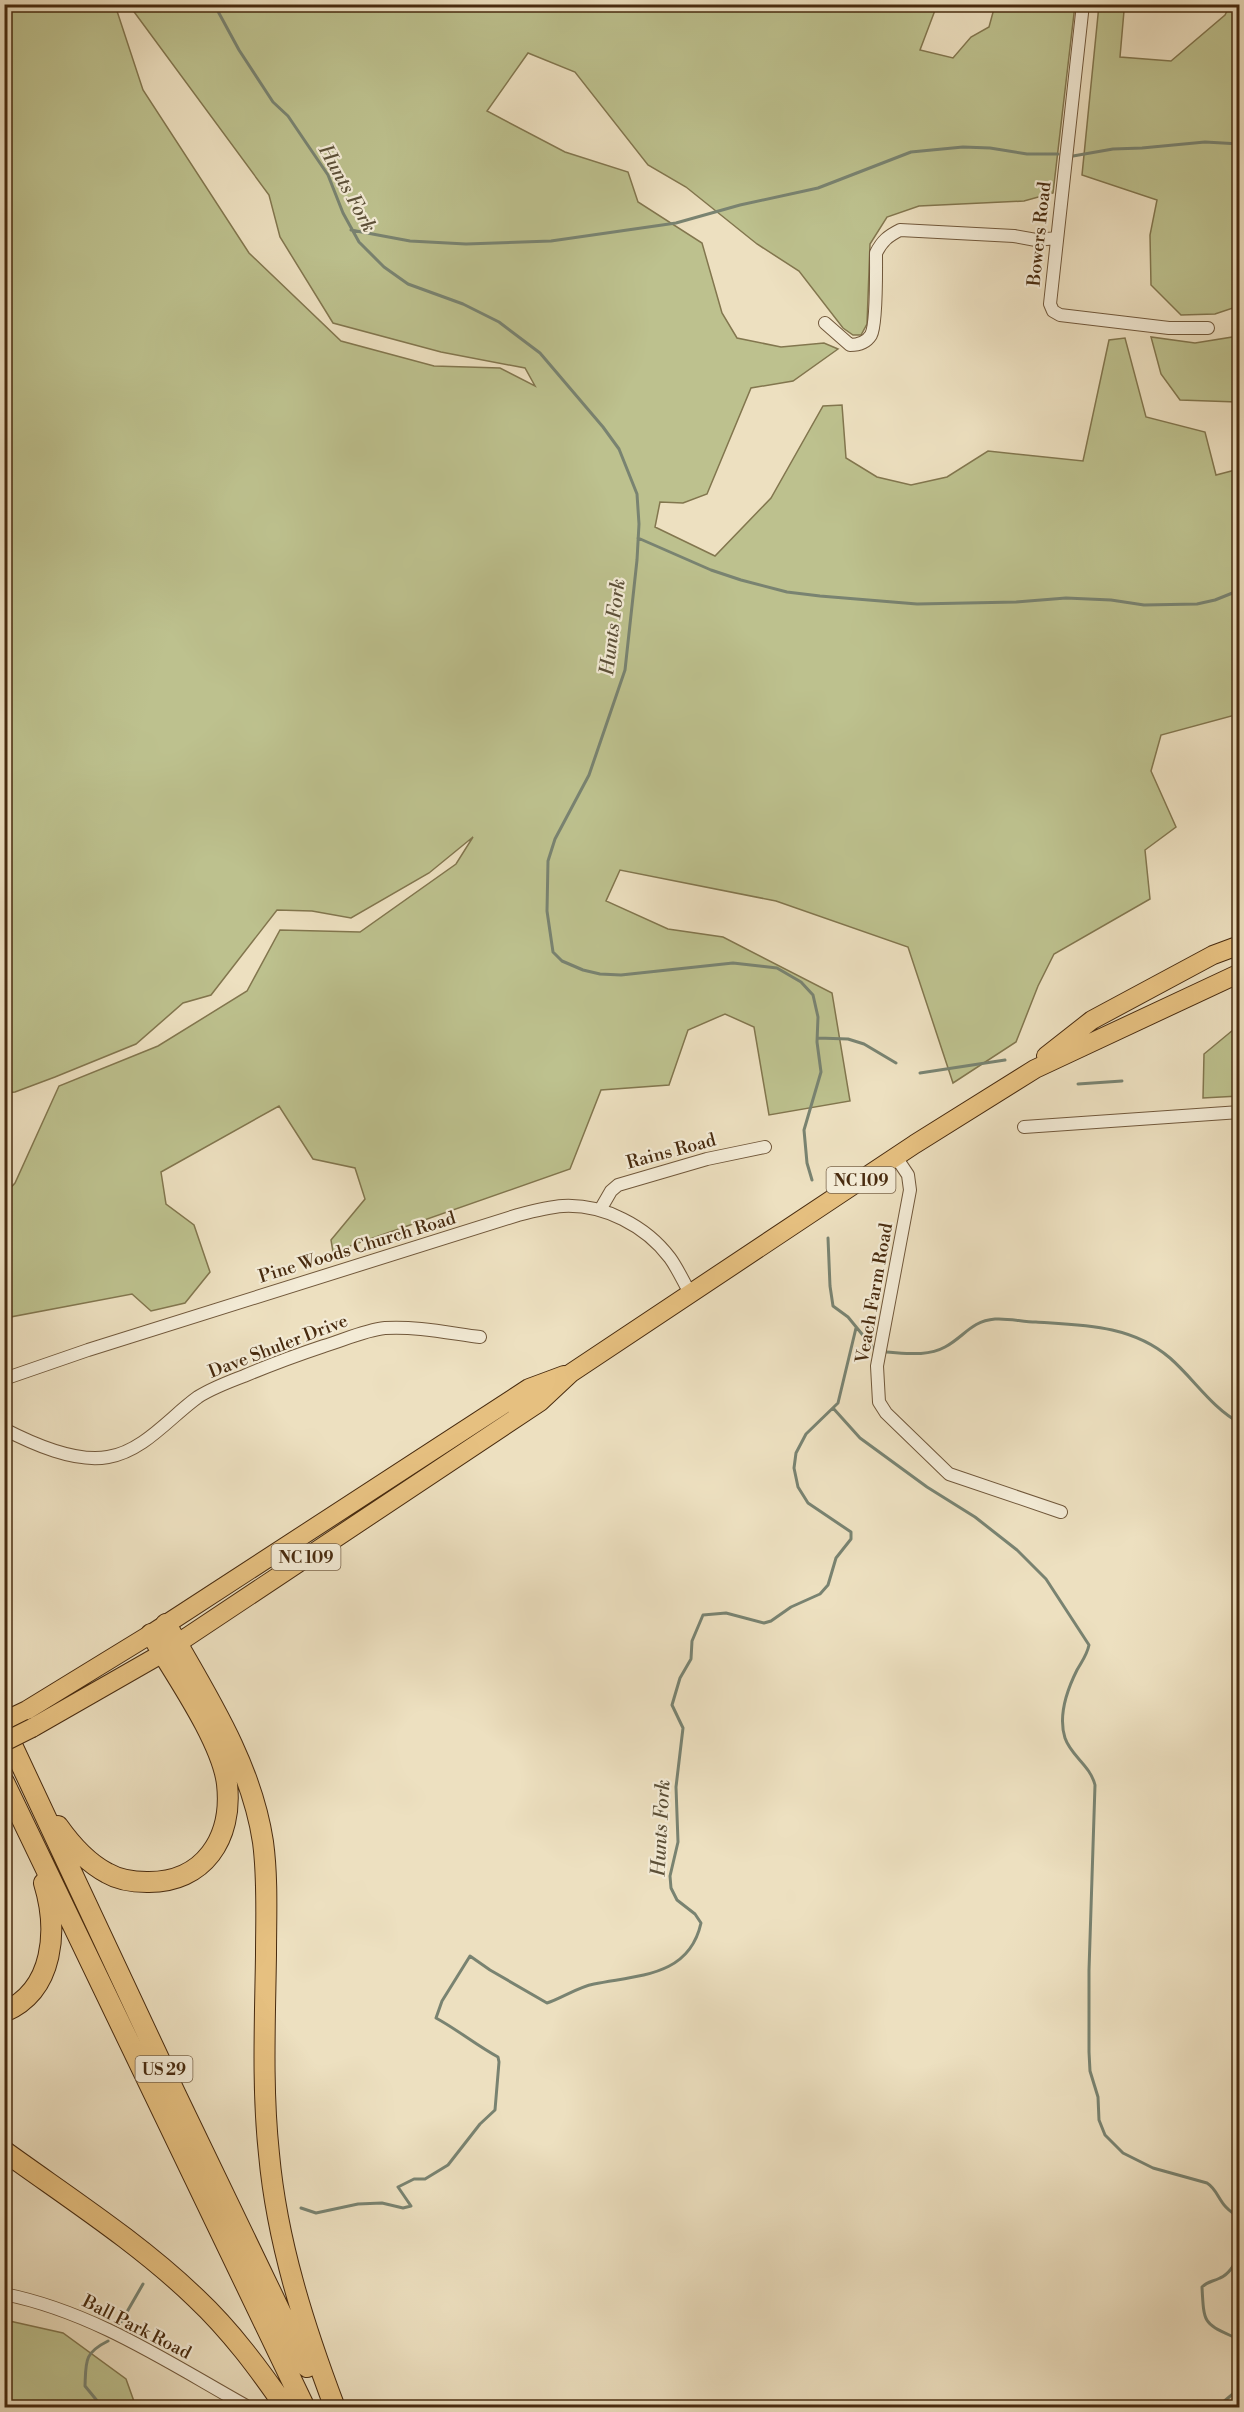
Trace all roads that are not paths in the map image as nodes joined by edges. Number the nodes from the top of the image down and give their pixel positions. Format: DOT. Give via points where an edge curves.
graph roads {
  1 [pos="1083,4"];
  2 [pos="1057,238"];
  3 [pos="825,323"];
  4 [pos="1208,328"];
  5 [pos="1239,945"];
  6 [pos="1239,973"];
  7 [pos="1035,1069"];
  8 [pos="1239,1112"];
  9 [pos="1023,1127"];
  10 [pos="765,1147"];
  11 [pos="896,1157"];
  12 [pos="600,1210"];
  13 [pos="691,1294"];
  14 [pos="480,1337"];
  15 [pos="571,1373"];
  16 [pos="4,1379"];
  17 [pos="4,1429"];
  18 [pos="1061,1512"];
  19 [pos="159,1629"];
  20 [pos="170,1648"];
  21 [pos="30,1719"];
  22 [pos="4,1721"];
  23 [pos="4,1728"];
  24 [pos="4,1742"];
  25 [pos="4,1782"];
  26 [pos="32,1787"];
  27 [pos="27,1829"];
  28 [pos="4,2012"];
  29 [pos="4,2151"];
  30 [pos="4,2294"];
  31 [pos="248,2407"];
  32 [pos="286,2408"];
  33 [pos="305,2408"];
  34 [pos="327,2408"];
  35 [pos="335,2408"];
  1 -- 2 [label="street, Bowers Road"];
  2 -- 3 [label="street" via="1036,240 900,230 888,236 876,253 873,329 867,340 850,345"];
  2 -- 4 [label="street, Bowers Road" via="1050,304 1053,311 1101,321"];
  5 -- 7 [label="main road, NC 109" via="1092,1020 1046,1055"];
  6 -- 7 [label="main road, NC 109"];
  7 -- 11 [label="main road, NC 109"];
  8 -- 9 [label="street"];
  10 -- 12 [label="street, Rains Road" via="618,1185"];
  11 -- 13 [label="main road, NC 109"];
  11 -- 18 [label="street, Veach Farm Road" via="909,1175 910,1190 877,1366 879,1402 949,1474"];
  12 -- 13 [label="street, Pine Woods Church Road" via="633,1224 654,1239"];
  12 -- 16 [label="street, Pine Woods Church Road" via="562,1206 518,1215"];
  13 -- 15 [label="main road, NC 109"];
  14 -- 17 [label="street, Dave Shuler Drive" via="403,1327 351,1337 215,1388 131,1448 107,1457 52,1451"];
  15 -- 19 [label="main road, NC 109" via="529,1388"];
  15 -- 20 [label="main road, NC 109" via="540,1402"];
  19 -- 20 [label="highway"];
  19 -- 21 [label="main road, NC 109"];
  20 -- 21 [label="main road, NC 109"];
  20 -- 26 [label="highway" via="215,1744 227,1782 228,1812 222,1835 204,1862 183,1876 158,1882 131,1882 108,1874 65,1835"];
  20 -- 35 [label="highway" via="229,1735 249,1784 262,1842 268,2154 279,2232 307,2334"];
  21 -- 22 [label="main road, NC 109"];
  21 -- 24 [label="main road, NC 109, bridge"];
  23 -- 26 [label="highway, US 29"];
  25 -- 27 [label="highway, US 29"];
  26 -- 34 [label="highway, US 29"];
  27 -- 28 [label="highway" via="49,1900 53,1935 46,1967 35,1988 16,2007"];
  27 -- 33 [label="highway, US 29"];
  29 -- 32 [label="highway" via="135,2247 196,2298 252,2359"];
  30 -- 31 [label="street, Ball Park Road" via="53,2306 114,2332"];
}
